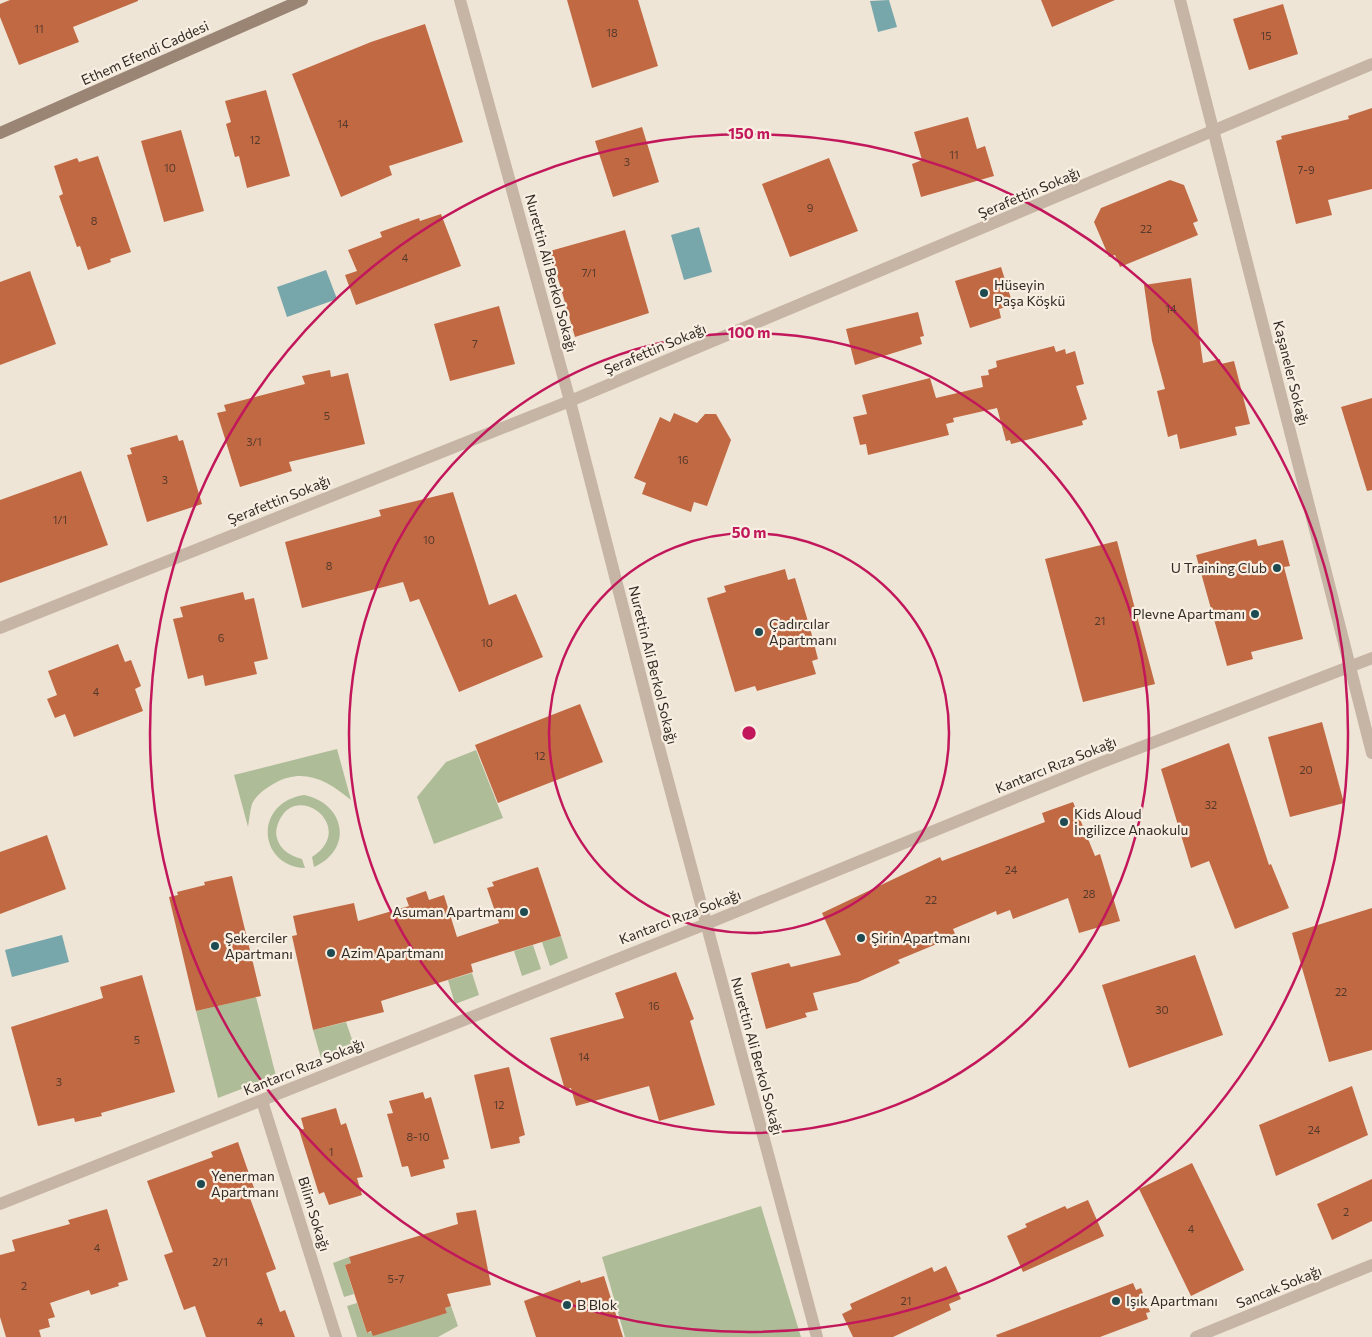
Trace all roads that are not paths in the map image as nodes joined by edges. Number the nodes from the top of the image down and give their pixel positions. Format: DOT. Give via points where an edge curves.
graph roads {
  1 [pos="302,0"];
  2 [pos="460,0"];
  3 [pos="1180,0"];
  4 [pos="1372,64"];
  5 [pos="1215,132"];
  6 [pos="0,133"];
  7 [pos="570,401"];
  8 [pos="0,628"];
  9 [pos="1372,658"];
  10 [pos="1350,667"];
  11 [pos="1372,753"];
  12 [pos="706,924"];
  13 [pos="262,1100"];
  14 [pos="0,1204"];
  15 [pos="1372,1265"];
  16 [pos="336,1337"];
  17 [pos="817,1337"];
  18 [pos="1196,1337"];
  1 -- 6 [label="main road, Ethem Efendi Caddesi"];
  2 -- 7 [label="street, Nurettin Ali Berkol Sokağı"];
  3 -- 5 [label="street, Kaşaneler Sokağı"];
  4 -- 5 [label="street, Şerafettin Sokağı"];
  5 -- 7 [label="street, Şerafettin Sokağı"];
  5 -- 10 [label="street, Kaşaneler Sokağı"];
  7 -- 8 [label="street, Şerafettin Sokağı"];
  7 -- 12 [label="street, Nurettin Ali Berkol Sokağı"];
  9 -- 10 [label="street, Kantarcı Rıza Sokağı"];
  10 -- 11 [label="street, Kaşaneler Sokağı"];
  10 -- 12 [label="street, Kantarcı Rıza Sokağı" via="1100,762"];
  12 -- 13 [label="street, Kantarcı Rıza Sokağı"];
  12 -- 17 [label="street, Nurettin Ali Berkol Sokağı"];
  13 -- 14 [label="street, Kantarcı Rıza Sokağı"];
  13 -- 16 [label="street, Bilim Sokağı"];
  15 -- 18 [label="street, Sancak Sokağı"];
}
